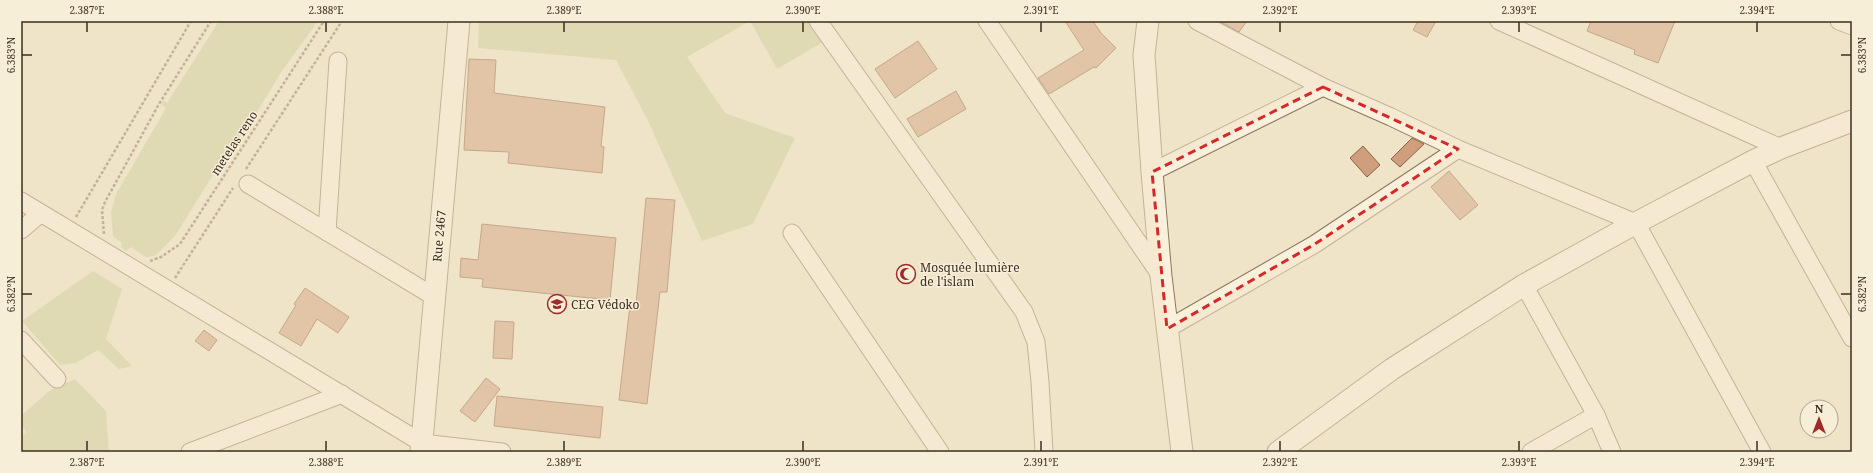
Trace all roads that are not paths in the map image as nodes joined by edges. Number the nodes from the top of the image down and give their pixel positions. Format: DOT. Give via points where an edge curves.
graph roads {
  1 [pos="459,21"];
  2 [pos="818,21"];
  3 [pos="988,21"];
  4 [pos="1148,21"];
  5 [pos="1197,21"];
  6 [pos="1499,21"];
  7 [pos="1840,21"];
  8 [pos="1852,26"];
  9 [pos="338,61"];
  10 [pos="1323,87"];
  11 [pos="1852,121"];
  12 [pos="1780,148"];
  13 [pos="1458,149"];
  14 [pos="1753,161"];
  15 [pos="1152,172"];
  16 [pos="242,180"];
  17 [pos="21,201"];
  18 [pos="40,214"];
  19 [pos="1636,223"];
  20 [pos="21,230"];
  21 [pos="327,232"];
  22 [pos="792,233"];
  23 [pos="1161,276"];
  24 [pos="1524,285"];
  25 [pos="433,296"];
  26 [pos="1167,329"];
  27 [pos="1852,338"];
  28 [pos="21,340"];
  29 [pos="57,379"];
  30 [pos="342,394"];
  31 [pos="1178,412"];
  32 [pos="1596,415"];
  33 [pos="421,447"];
  34 [pos="190,452"];
  35 [pos="502,452"];
  36 [pos="940,452"];
  37 [pos="1044,452"];
  38 [pos="1182,452"];
  39 [pos="1196,452"];
  40 [pos="1278,452"];
  41 [pos="1531,452"];
  42 [pos="1612,452"];
  43 [pos="1762,452"];
  1 -- 25 [label="street, Rue 2467"];
  2 -- 37 [label="street" via="1024,312 1036,342"];
  3 -- 23 [label="street"];
  4 -- 15 [label="street" via="1144,55"];
  5 -- 10 [label="street"];
  6 -- 12 [label="street"];
  7 -- 8 [label="street"];
  9 -- 21 [label="street"];
  10 -- 13 [label="street"];
  10 -- 15 [label="street"];
  11 -- 12 [label="street"];
  12 -- 14 [label="street"];
  13 -- 19 [label="street"];
  13 -- 26 [label="street" via="1315,244"];
  14 -- 19 [label="street"];
  14 -- 27 [label="street"];
  15 -- 23 [label="street"];
  16 -- 21 [label="street"];
  17 -- 18 [label="street"];
  18 -- 20 [label="street"];
  18 -- 30 [label="street"];
  19 -- 24 [label="street"];
  19 -- 43 [label="street"];
  21 -- 25 [label="street"];
  22 -- 36 [label="street"];
  23 -- 26 [label="street"];
  24 -- 32 [label="street"];
  24 -- 40 [label="street" via="1392,368"];
  25 -- 33 [label="street, Rue 2467"];
  26 -- 31 [label="street"];
  28 -- 29 [label="street"];
  30 -- 33 [label="street"];
  30 -- 34 [label="street"];
  31 -- 38 [label="street"];
  31 -- 39 [label="street"];
  32 -- 41 [label="street"];
  32 -- 42 [label="street"];
  33 -- 35 [label="street"];
}
